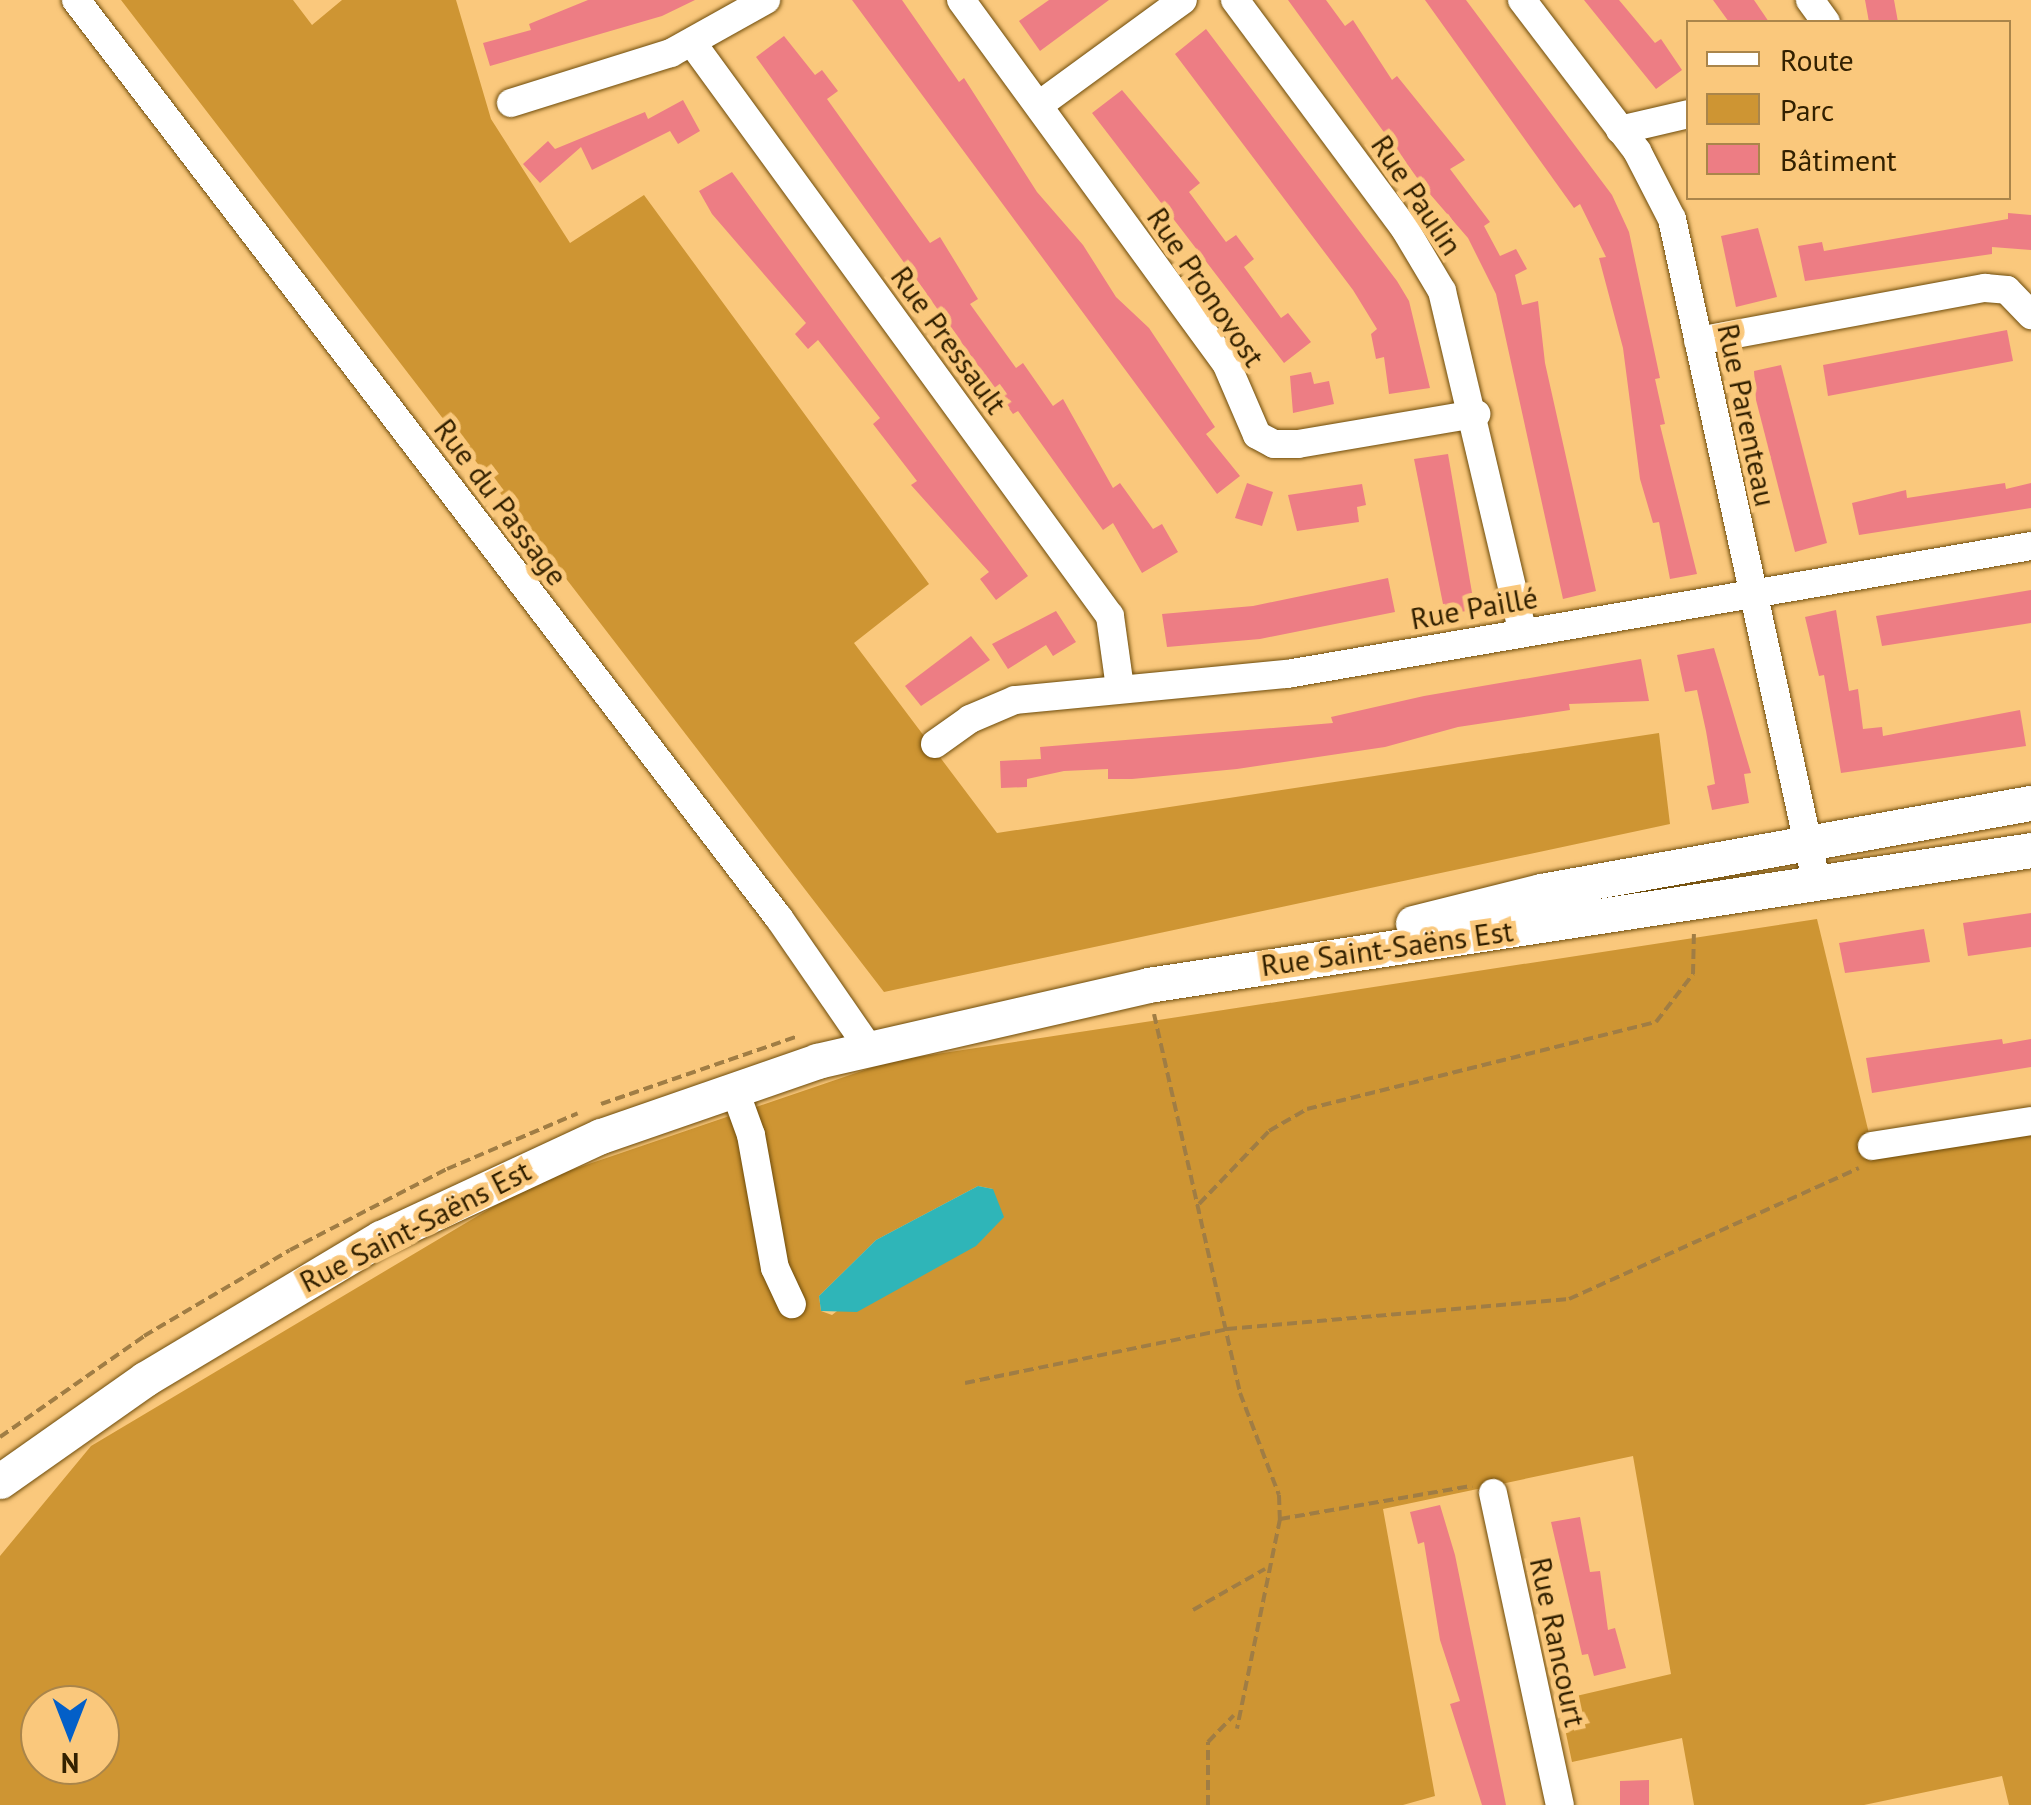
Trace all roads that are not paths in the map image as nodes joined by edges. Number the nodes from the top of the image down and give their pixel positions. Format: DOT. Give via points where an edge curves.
graph roads {
  1 [pos="76,0"];
  2 [pos="766,0"];
  3 [pos="961,0"];
  4 [pos="1184,0"];
  5 [pos="1234,0"];
  6 [pos="1522,0"];
  7 [pos="693,44"];
  8 [pos="511,103"];
  9 [pos="1038,105"];
  10 [pos="1686,114"];
  11 [pos="1620,130"];
  12 [pos="2031,315"];
  13 [pos="1698,341"];
  14 [pos="1476,414"];
  15 [pos="2031,546"];
  16 [pos="1751,594"];
  17 [pos="1522,633"];
  18 [pos="1120,688"];
  19 [pos="935,744"];
  20 [pos="2031,803"];
  21 [pos="1808,842"];
  22 [pos="2031,850"];
  23 [pos="1817,885"];
  24 [pos="1243,969"];
  25 [pos="868,1047"];
  26 [pos="734,1088"];
  27 [pos="2031,1121"];
  28 [pos="1872,1146"];
  29 [pos="792,1304"];
  30 [pos="0,1481"];
  31 [pos="1493,1493"];
  32 [pos="1560,1805"];
  1 -- 25 [label="street, Rue du Passage" via="779,918"];
  2 -- 7 [label="street"];
  3 -- 9 [label="street, Rue Pronovost"];
  4 -- 9 [label="street"];
  5 -- 14 [label="street, Rue Paulin" via="1423,255 1456,330"];
  6 -- 11 [label="street, Rue Parenteau"];
  7 -- 8 [label="street"];
  7 -- 18 [label="street, Rue Pressault" via="1110,616"];
  9 -- 14 [label="street, Rue Pronovost" via="1226,363 1258,435 1274,444 1298,444"];
  10 -- 11 [label="street"];
  11 -- 13 [label="street, Rue Parenteau" via="1672,218"];
  12 -- 13 [label="street" via="2007,290 1986,288"];
  13 -- 16 [label="street, Rue Parenteau"];
  14 -- 17 [label="street, Rue Paulin"];
  15 -- 16 [label="street, Rue Paillé"];
  16 -- 17 [label="street, Rue Paillé"];
  16 -- 21 [label="street, Rue Parenteau"];
  17 -- 18 [label="street, Rue Paillé" via="1288,674"];
  18 -- 19 [label="street, Rue Paillé" via="1015,700 970,719"];
  20 -- 21 [label="main road, Rue Saint-Saëns Est"];
  21 -- 23 [label="street, Rue Parenteau"];
  21 -- 24 [label="main road, Rue Saint-Saëns Est" via="1541,890"];
  22 -- 23 [label="main road, Rue Saint-Saëns Est"];
  23 -- 24 [label="main road, Rue Saint-Saëns Est"];
  24 -- 25 [label="main road, Rue Saint-Saëns Est"];
  25 -- 26 [label="main road, Rue Saint-Saëns Est"];
  26 -- 29 [label="street" via="752,1135 775,1268"];
  26 -- 30 [label="main road, Rue Saint-Saëns Est" via="537,1163 380,1238 145,1379"];
  27 -- 28 [label="street"];
  31 -- 32 [label="street, Rue Rancourt"];
}
